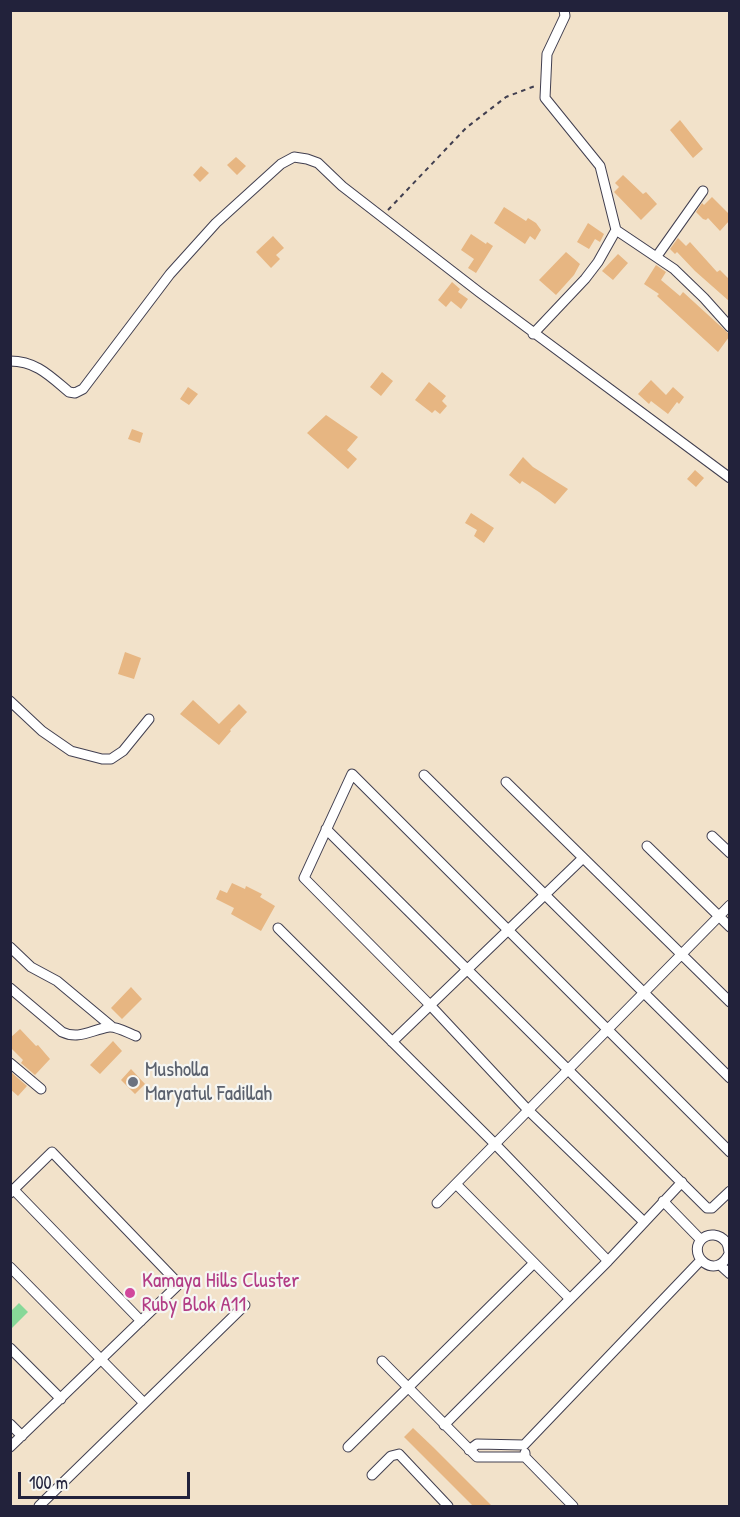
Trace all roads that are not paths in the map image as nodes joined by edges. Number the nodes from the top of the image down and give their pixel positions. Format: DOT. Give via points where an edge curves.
graph roads {
  1 [pos="564,10"];
  2 [pos="704,191"];
  3 [pos="616,230"];
  4 [pos="657,256"];
  5 [pos="729,327"];
  6 [pos="533,334"];
  7 [pos="10,361"];
  8 [pos="729,478"];
  9 [pos="10,701"];
  10 [pos="149,719"];
  11 [pos="424,775"];
  12 [pos="506,782"];
  13 [pos="326,829"];
  14 [pos="712,836"];
  15 [pos="647,846"];
  16 [pos="729,853"];
  17 [pos="584,858"];
  18 [pos="545,895"];
  19 [pos="729,905"];
  20 [pos="719,916"];
  21 [pos="729,927"];
  22 [pos="278,928"];
  23 [pos="508,930"];
  24 [pos="10,947"];
  25 [pos="681,954"];
  26 [pos="468,969"];
  27 [pos="10,988"];
  28 [pos="643,993"];
  29 [pos="729,1002"];
  30 [pos="430,1005"];
  31 [pos="111,1026"];
  32 [pos="607,1030"];
  33 [pos="136,1036"];
  34 [pos="392,1042"];
  35 [pos="10,1063"];
  36 [pos="568,1069"];
  37 [pos="729,1078"];
  38 [pos="41,1089"];
  39 [pos="528,1110"];
  40 [pos="495,1144"];
  41 [pos="729,1152"];
  42 [pos="682,1182"];
  43 [pos="456,1184"];
  44 [pos="729,1191"];
  45 [pos="12,1192"];
  46 [pos="663,1201"];
  47 [pos="437,1203"];
  48 [pos="643,1221"];
  49 [pos="701,1240"];
  50 [pos="729,1255"];
  51 [pos="701,1260"];
  52 [pos="608,1261"];
  53 [pos="534,1263"];
  54 [pos="720,1265"];
  55 [pos="10,1268"];
  56 [pos="729,1274"];
  57 [pos="570,1299"];
  58 [pos="245,1305"];
  59 [pos="141,1321"];
  60 [pos="10,1348"];
  61 [pos="101,1360"];
  62 [pos="382,1361"];
  63 [pos="408,1388"];
  64 [pos="61,1399"];
  65 [pos="144,1403"];
  66 [pos="10,1424"];
  67 [pos="444,1425"];
  68 [pos="22,1436"];
  69 [pos="524,1445"];
  70 [pos="348,1446"];
  71 [pos="10,1447"];
  72 [pos="469,1450"];
  73 [pos="525,1456"];
  74 [pos="372,1475"];
  75 [pos="39,1506"];
  76 [pos="448,1506"];
  77 [pos="573,1506"];
  1 -- 3 [label="street" via="565,16 547,54 545,98 600,166"];
  2 -- 4 [label="street"];
  3 -- 4 [label="street"];
  3 -- 6 [label="street" via="585,279"];
  4 -- 5 [label="street" via="704,298"];
  6 -- 7 [label="street" via="342,186 318,163 294,158 281,164 216,223 170,274 83,389 69,392 39,367"];
  6 -- 8 [label="street"];
  9 -- 10 [label="street" via="71,751 102,759 111,759 123,751"];
  11 -- 18 [label="street"];
  12 -- 17 [label="street"];
  13 -- 23 [label="street" via="352,774"];
  13 -- 26 [label="street"];
  13 -- 30 [label="street" via="304,878"];
  14 -- 16 [label="street"];
  15 -- 20 [label="street"];
  17 -- 18 [label="street"];
  17 -- 25 [label="street"];
  18 -- 23 [label="street"];
  18 -- 28 [label="street"];
  19 -- 20 [label="street"];
  20 -- 21 [label="street"];
  20 -- 25 [label="street"];
  22 -- 34 [label="street"];
  23 -- 26 [label="street"];
  23 -- 32 [label="street"];
  24 -- 31 [label="street"];
  25 -- 28 [label="street"];
  25 -- 29 [label="street"];
  26 -- 30 [label="street"];
  26 -- 36 [label="street"];
  27 -- 31 [label="street" via="71,1036"];
  28 -- 32 [label="street"];
  28 -- 37 [label="street"];
  30 -- 34 [label="street"];
  30 -- 39 [label="street"];
  31 -- 33 [label="street"];
  32 -- 36 [label="street"];
  32 -- 41 [label="street"];
  34 -- 40 [label="street"];
  35 -- 38 [label="street"];
  36 -- 39 [label="street"];
  36 -- 42 [label="street"];
  39 -- 40 [label="street"];
  39 -- 48 [label="street"];
  40 -- 43 [label="street"];
  40 -- 52 [label="street"];
  42 -- 44 [label="street" via="708,1208"];
  42 -- 46 [label="street"];
  43 -- 47 [label="street"];
  43 -- 53 [label="street"];
  45 -- 59 [label="street"];
  45 -- 59 [label="street" via="52,1152 179,1284"];
  46 -- 48 [label="street"];
  46 -- 49 [label="street"];
  48 -- 52 [label="street"];
  49 -- 50 [label="street" via="710,1235 720,1236 728,1244"];
  49 -- 51 [label="street" via="697,1250"];
  50 -- 54 [label="street"];
  51 -- 54 [label="street" via="710,1266"];
  51 -- 69 [label="street"];
  52 -- 57 [label="street"];
  53 -- 57 [label="street"];
  53 -- 63 [label="street"];
  54 -- 56 [label="street"];
  55 -- 61 [label="street"];
  57 -- 67 [label="street"];
  58 -- 65 [label="street"];
  59 -- 61 [label="street"];
  60 -- 64 [label="street"];
  61 -- 64 [label="street"];
  61 -- 65 [label="street"];
  62 -- 63 [label="street"];
  63 -- 67 [label="street"];
  63 -- 70 [label="street"];
  64 -- 68 [label="street"];
  65 -- 75 [label="street"];
  66 -- 68 [label="street"];
  67 -- 72 [label="street"];
  68 -- 71 [label="street"];
  69 -- 72 [label="street" via="477,1444"];
  69 -- 73 [label="street"];
  72 -- 73 [label="street" via="477,1457"];
  73 -- 77 [label="street"];
  74 -- 76 [label="street" via="391,1456 399,1454"];
}
